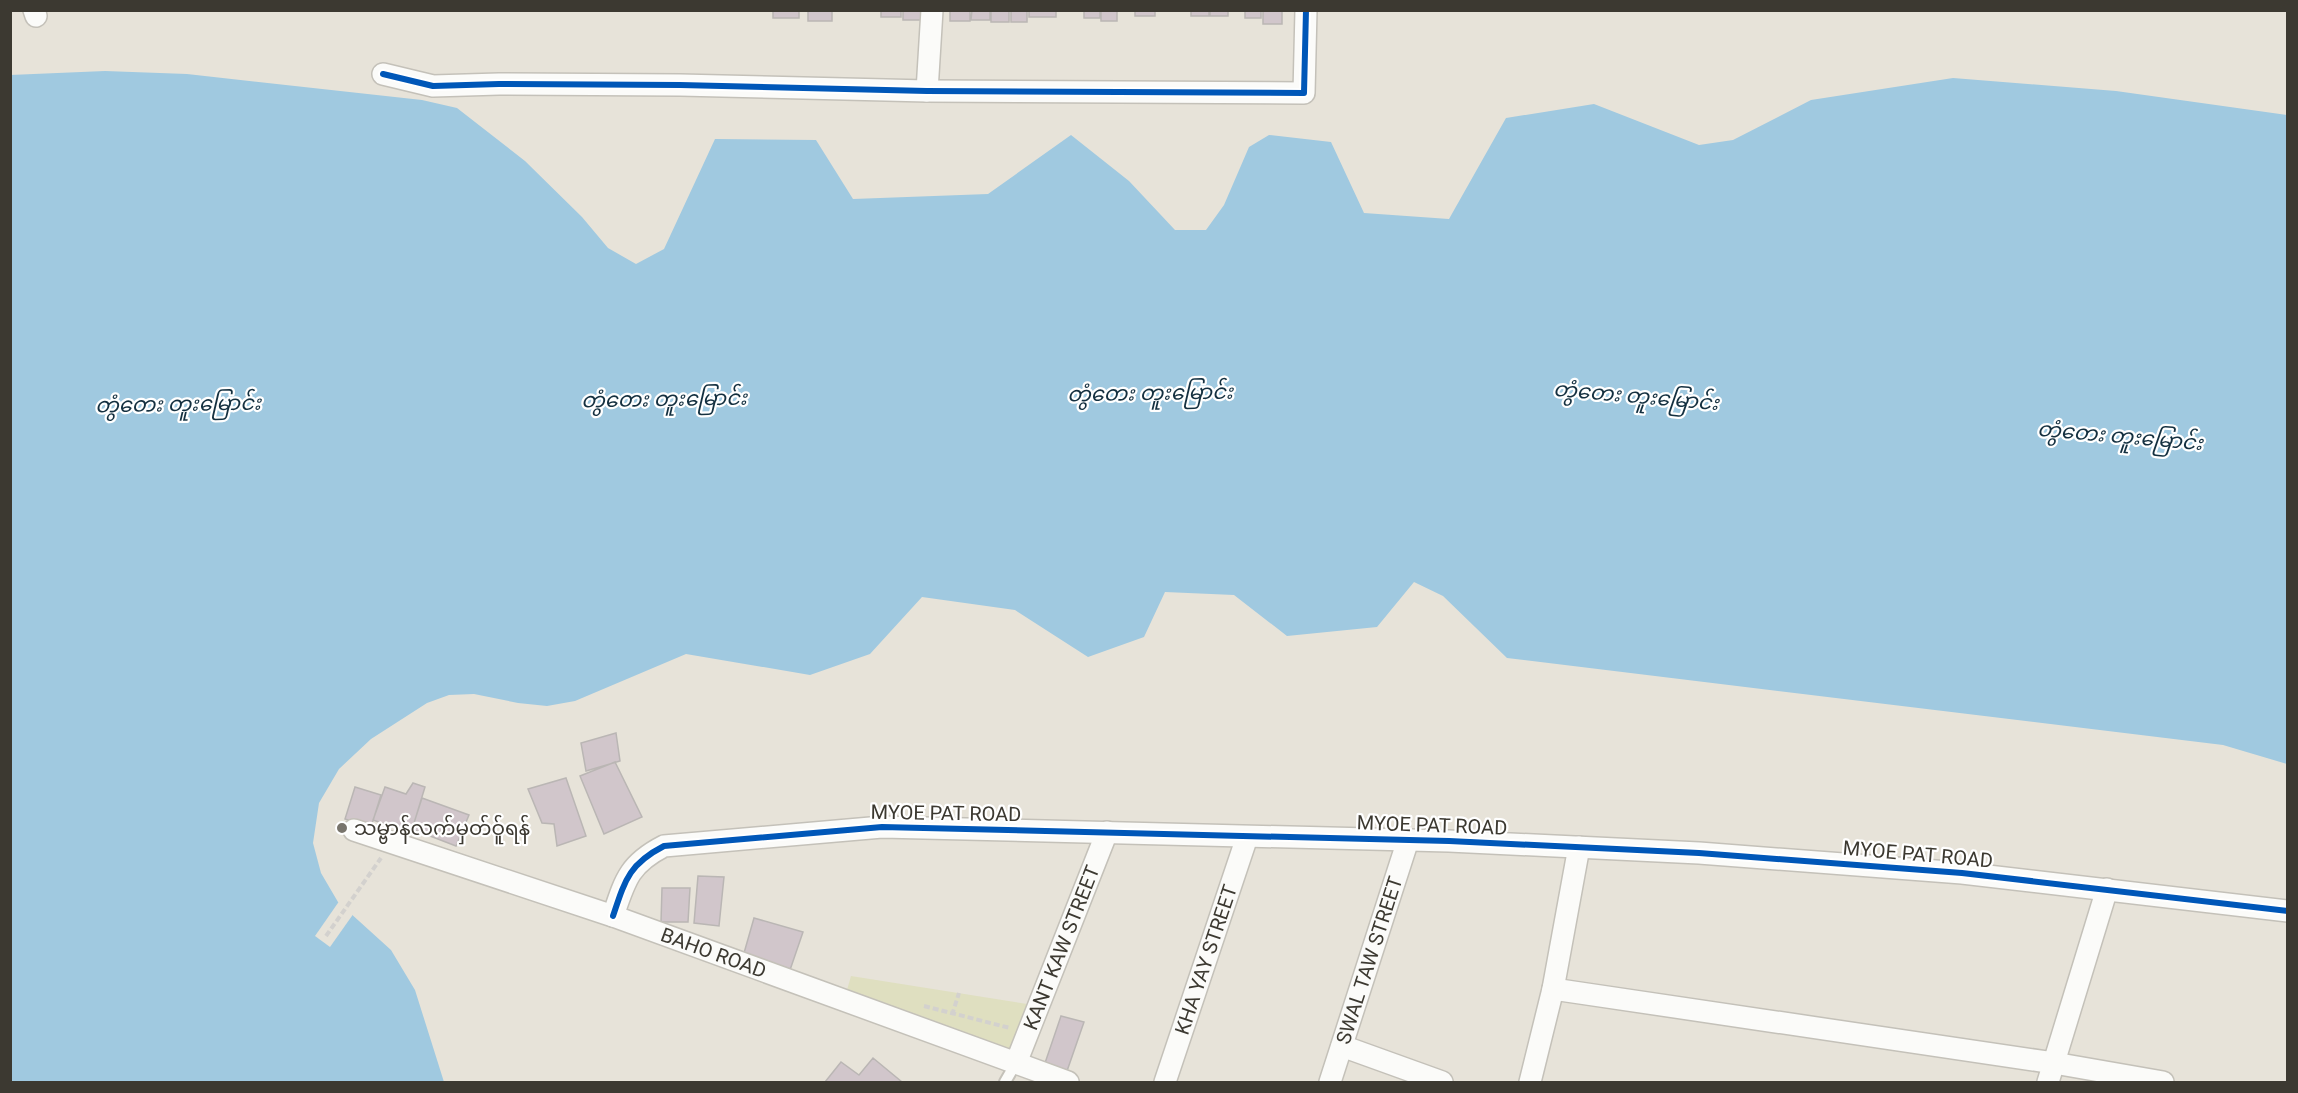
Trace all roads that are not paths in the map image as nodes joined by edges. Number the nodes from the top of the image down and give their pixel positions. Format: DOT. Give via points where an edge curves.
graph roads {
  1 [pos="932,10"];
  2 [pos="1306,10"];
  3 [pos="383,74"];
  4 [pos="927,91"];
  5 [pos="354,830"];
  6 [pos="1107,832"];
  7 [pos="1247,837"];
  8 [pos="1408,840"];
  9 [pos="1579,847"];
  10 [pos="2107,890"];
  11 [pos="2288,911"];
  12 [pos="613,916"];
  13 [pos="1553,989"];
  14 [pos="1342,1046"];
  15 [pos="1016,1063"];
  16 [pos="2051,1073"];
  17 [pos="1005,1083"];
  18 [pos="1068,1083"];
  19 [pos="1165,1083"];
  20 [pos="1330,1083"];
  21 [pos="1442,1083"];
  22 [pos="1530,1083"];
  23 [pos="2163,1083"];
  1 -- 4 [label="street"];
  2 -- 4 [label="street" via="1304,93"];
  3 -- 4 [label="street" via="433,87 680,85"];
  5 -- 12 [label="street, BAHO ROAD"];
  6 -- 7 [label="street, MYOE PAT ROAD"];
  6 -- 12 [label="street, MYOE PAT ROAD" via="882,827 664,846 643,857 627,875"];
  6 -- 15 [label="street, KANT KAW STREET"];
  7 -- 8 [label="street, MYOE PAT ROAD"];
  7 -- 19 [label="street, KHA YAY STREET"];
  8 -- 9 [label="street, MYOE PAT ROAD"];
  8 -- 14 [label="street, SWAL TAW STREET"];
  9 -- 10 [label="street, MYOE PAT ROAD" via="1962,873"];
  9 -- 13 [label="street"];
  10 -- 11 [label="street, MYOE PAT ROAD"];
  10 -- 16 [label="street"];
  12 -- 15 [label="street, BAHO ROAD"];
  13 -- 16 [label="street"];
  13 -- 22 [label="street"];
  14 -- 20 [label="street, SWAL TAW STREET"];
  14 -- 21 [label="street"];
  15 -- 17 [label="lane"];
  15 -- 18 [label="street, BAHO ROAD"];
  16 -- 23 [label="street"];
}
